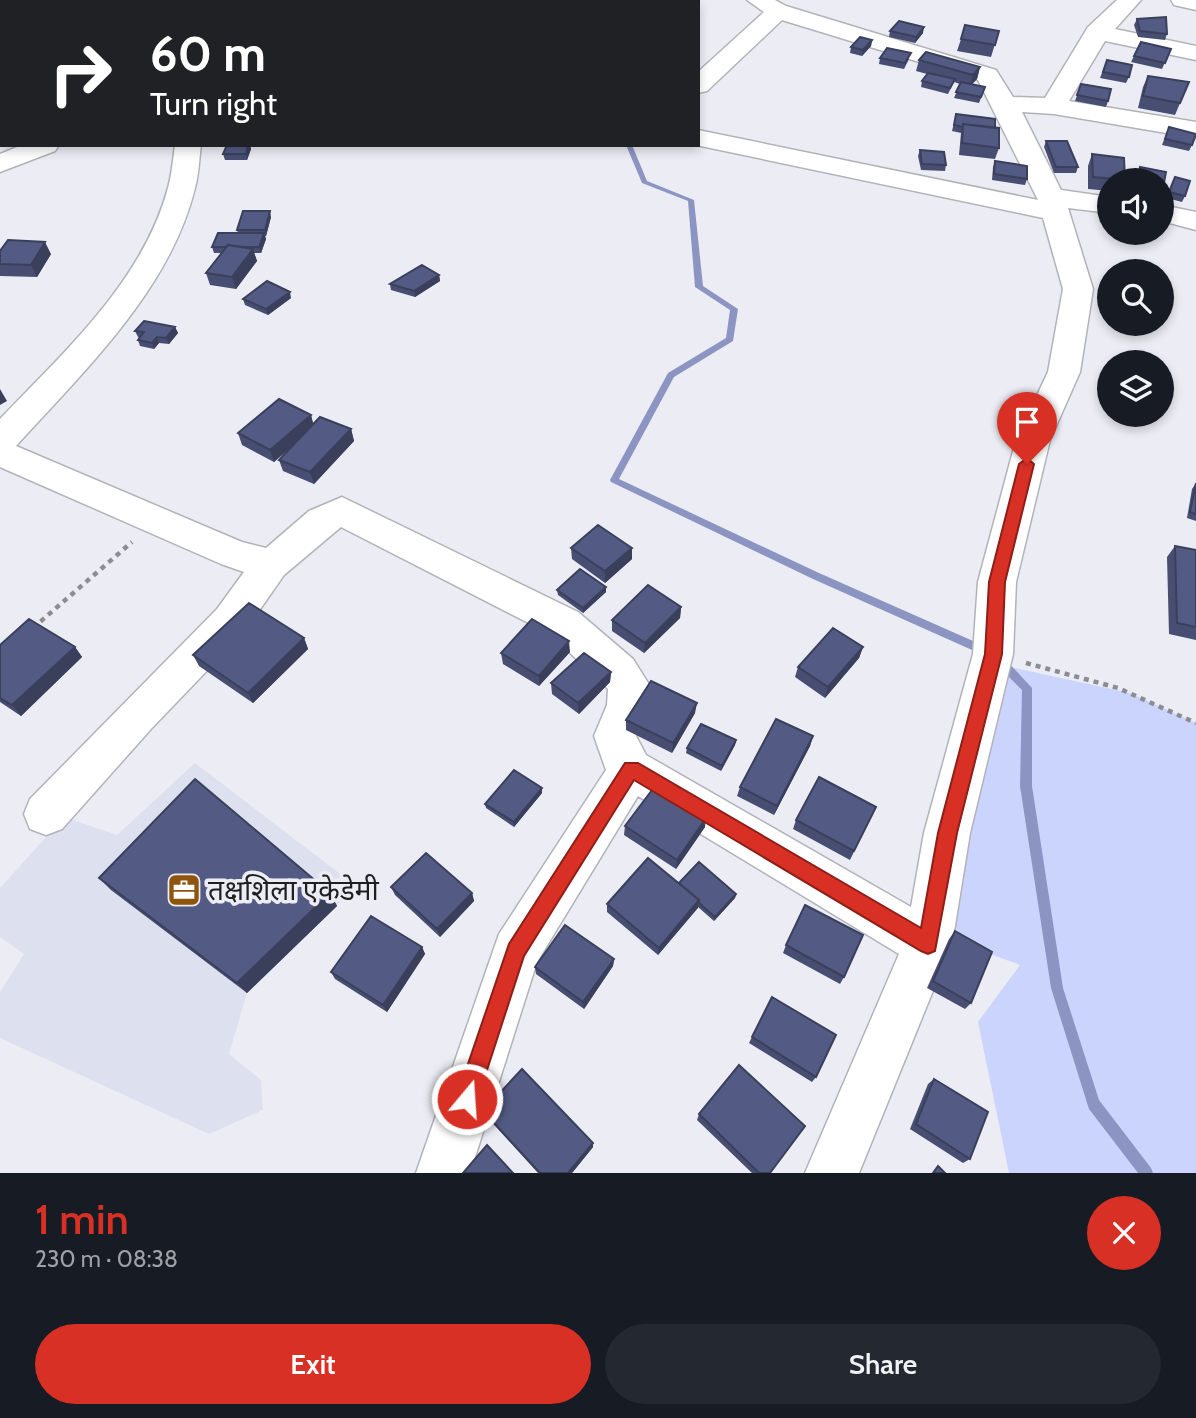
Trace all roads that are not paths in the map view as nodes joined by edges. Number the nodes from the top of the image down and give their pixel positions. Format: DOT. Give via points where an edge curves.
graph roads {
  1 [pos="1130,0"];
  2 [pos="1182,0"];
  3 [pos="1196,2"];
  4 [pos="768,5"];
  5 [pos="1096,32"];
  6 [pos="1196,53"];
  7 [pos="700,84"];
  8 [pos="1005,104"];
  9 [pos="1055,106"];
  10 [pos="1196,130"];
  11 [pos="700,138"];
  12 [pos="41,147"];
  13 [pos="188,147"];
  14 [pos="0,164"];
  15 [pos="1053,204"];
  16 [pos="1097,205"];
  17 [pos="1174,216"];
  18 [pos="1196,221"];
  19 [pos="0,441"];
  20 [pos="0,453"];
  21 [pos="271,564"];
  22 [pos="631,769"];
  23 [pos="46,814"];
  24 [pos="928,944"];
  25 [pos="443,1173"];
  26 [pos="832,1173"];
  1 -- 5 [label="street"];
  2 -- 3 [label="street"];
  4 -- 7 [label="street"];
  4 -- 8 [label="street" via="987,75"];
  5 -- 6 [label="street"];
  5 -- 9 [label="street" via="1067,77"];
  8 -- 9 [label="street"];
  8 -- 15 [label="street"];
  9 -- 10 [label="street"];
  11 -- 15 [label="street"];
  12 -- 14 [label="street"];
  13 -- 19 [label="street" via="187,174 144,274"];
  15 -- 16 [label="street"];
  15 -- 24 [label="street" via="1078,289 1064,373 1032,440 997,582 993,654 947,833"];
  17 -- 18 [label="street"];
  20 -- 21 [label="street" via="234,554"];
  21 -- 22 [label="street" via="315,526 342,511 564,623 619,671 629,686 628,705 615,736"];
  21 -- 23 [label="street" via="231,620"];
  22 -- 24 [label="street"];
  22 -- 25 [label="street" via="516,951"];
  24 -- 26 [label="street"];
}
